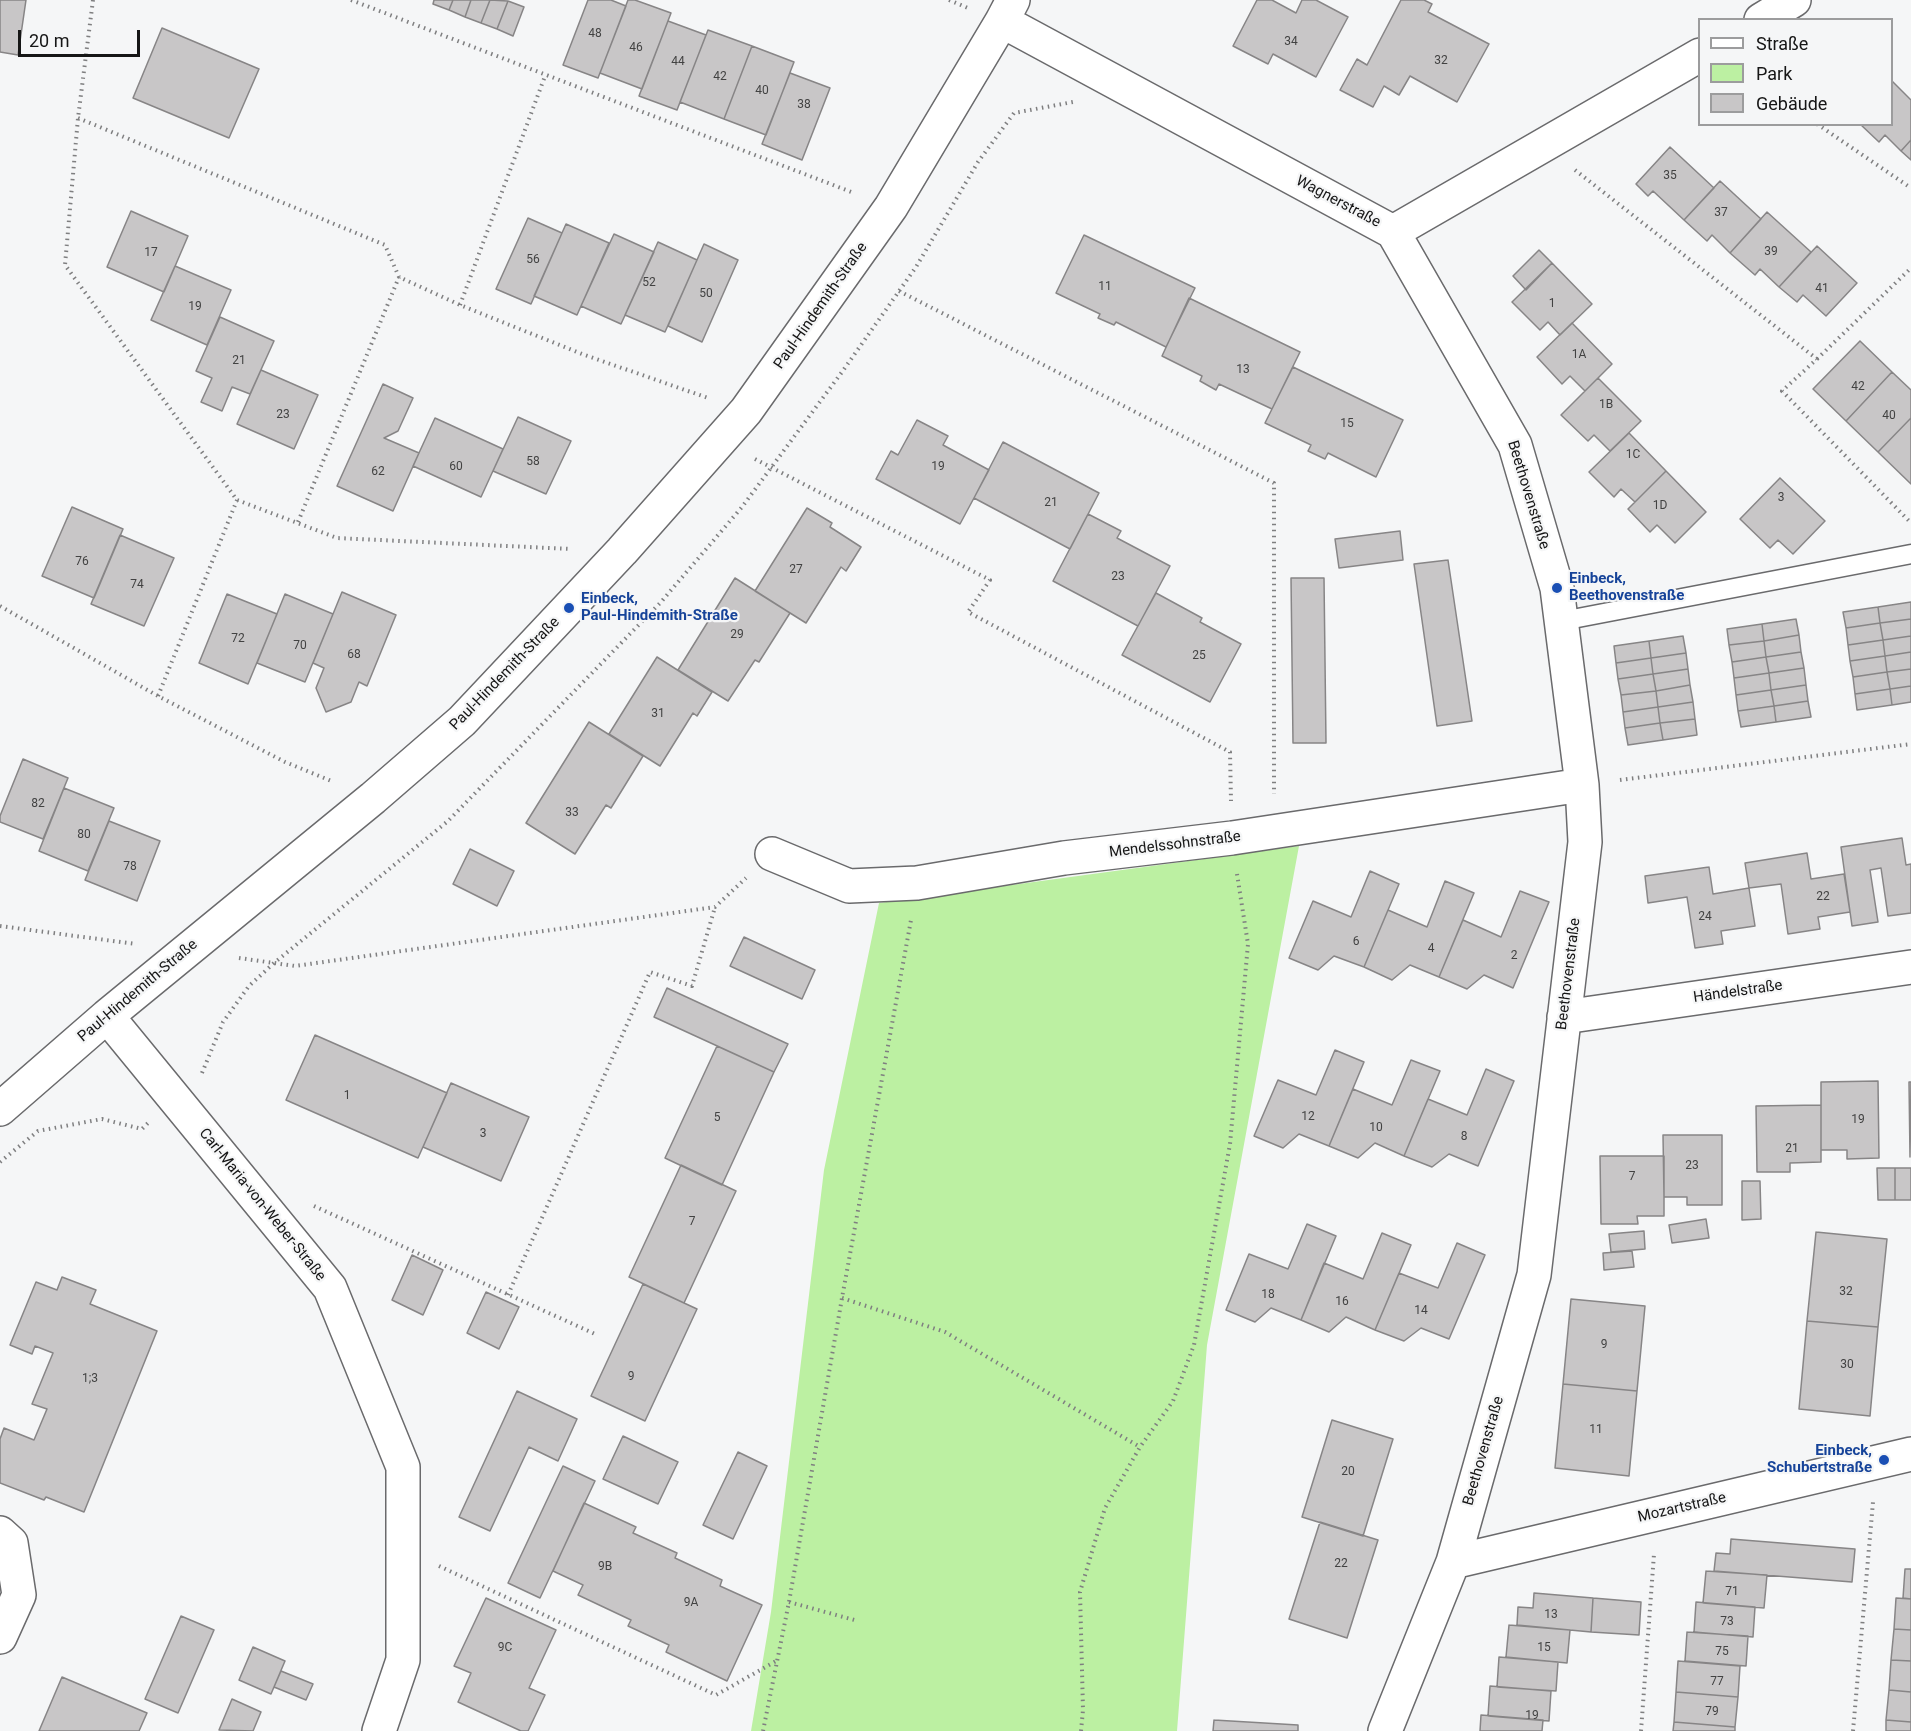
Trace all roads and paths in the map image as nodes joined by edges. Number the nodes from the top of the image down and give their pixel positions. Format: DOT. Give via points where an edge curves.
graph roads {
  1 [pos="93,0"];
  2 [pos="351,0"];
  3 [pos="1794,0"];
  4 [pos="1008,11"];
  5 [pos="1764,18"];
  6 [pos="1698,56"];
  7 [pos="545,76"];
  8 [pos="78,118"];
  9 [pos="1820,126"];
  10 [pos="1544,146"];
  11 [pos="1911,188"];
  12 [pos="891,207"];
  13 [pos="1393,232"];
  14 [pos="1911,268"];
  15 [pos="399,277"];
  16 [pos="899,291"];
  17 [pos="460,305"];
  18 [pos="1817,359"];
  19 [pos="746,411"];
  20 [pos="720,441"];
  21 [pos="237,500"];
  22 [pos="298,522"];
  23 [pos="1911,523"];
  24 [pos="622,551"];
  25 [pos="1911,554"];
  26 [pos="0,606"];
  27 [pos="1562,621"];
  28 [pos="159,696"];
  29 [pos="1911,744"];
  30 [pos="1582,784"];
  31 [pos="373,798"];
  32 [pos="1274,832"];
  33 [pos="1232,838"];
  34 [pos="772,854"];
  35 [pos="917,883"];
  36 [pos="715,907"];
  37 [pos="0,926"];
  38 [pos="186,950"];
  39 [pos="1911,967"];
  40 [pos="107,1016"];
  41 [pos="1564,1017"];
  42 [pos="0,1109"];
  43 [pos="282,1231"];
  44 [pos="508,1295"];
  45 [pos="842,1298"];
  46 [pos="595,1334"];
  47 [pos="1140,1447"];
  48 [pos="1911,1454"];
  49 [pos="1876,1462"];
  50 [pos="1657,1514"];
  51 [pos="5,1538"];
  52 [pos="403,1550"];
  53 [pos="1453,1562"];
  54 [pos="789,1602"];
  55 [pos="858,1621"];
  56 [pos="0,1637"];
  57 [pos="778,1660"];
  58 [pos="379,1731"];
  59 [pos="763,1731"];
  60 [pos="1081,1731"];
  61 [pos="1385,1731"];
  62 [pos="1641,1731"];
  63 [pos="1853,1731"];
  1 -- 8 [label="path"];
  2 -- 7 [label="path"];
  3 -- 5 [label="street"];
  4 -- 12 [label="street, Paul-Hindemith-Straße"];
  4 -- 13 [label="street, Wagnerstraße"];
  6 -- 10 [label="street, Wagnerstraße"];
  7 -- 12 [label="path"];
  7 -- 17 [label="path"];
  8 -- 15 [label="path" via="385,245"];
  8 -- 21 [label="path" via="64,265"];
  9 -- 11 [label="path"];
  10 -- 13 [label="street, Wagnerstraße"];
  10 -- 18 [label="path"];
  12 -- 19 [label="street, Paul-Hindemith-Straße"];
  13 -- 27 [label="street, Beethovenstraße" via="1515,445 1557,588"];
  14 -- 18 [label="path"];
  15 -- 17 [label="path"];
  15 -- 22 [label="path"];
  16 -- 32 [label="path" via="1274,483"];
  17 -- 19 [label="path" via="582,354"];
  18 -- 23 [label="path" via="1782,391"];
  19 -- 20 [label="street, Paul-Hindemith-Straße"];
  20 -- 24 [label="street, Paul-Hindemith-Straße"];
  20 -- 33 [label="path" via="990,580 968,612 1230,752"];
  21 -- 22 [label="path"];
  21 -- 28 [label="path"];
  22 -- 24 [label="path" via="337,538"];
  24 -- 31 [label="street, Paul-Hindemith-Straße" via="462,721"];
  25 -- 27 [label="lane"];
  26 -- 28 [label="path"];
  27 -- 30 [label="street, Beethovenstraße"];
  28 -- 31 [label="path" via="285,762"];
  29 -- 30 [label="path"];
  30 -- 32 [label="street, Mendelssohnstraße"];
  30 -- 41 [label="street, Beethovenstraße" via="1585,842"];
  31 -- 38 [label="street, Paul-Hindemith-Straße"];
  32 -- 33 [label="street, Mendelssohnstraße"];
  33 -- 35 [label="street, Mendelssohnstraße" via="1064,858"];
  33 -- 47 [label="path" via="1248,944 1230,1144 1194,1345 1173,1401"];
  34 -- 35 [label="street, Mendelssohnstraße" via="849,886"];
  34 -- 36 [label="path"];
  35 -- 45 [label="path"];
  36 -- 38 [label="path" via="296,966"];
  36 -- 44 [label="path" via="692,986 650,972"];
  37 -- 38 [label="path"];
  38 -- 40 [label="street, Paul-Hindemith-Straße"];
  39 -- 41 [label="street, Händelstraße"];
  40 -- 42 [label="street, Paul-Hindemith-Straße"];
  40 -- 43 [label="street, Carl-Maria-von-Weber-Straße"];
  41 -- 53 [label="street, Beethovenstraße" via="1534,1275"];
  43 -- 44 [label="path" via="307,1203"];
  43 -- 52 [label="street, Carl-Maria-von-Weber-Straße" via="330,1288 403,1467"];
  44 -- 46 [label="path"];
  45 -- 47 [label="path" via="945,1332"];
  45 -- 54 [label="path"];
  47 -- 60 [label="path" via="1105,1508 1080,1592"];
  48 -- 49 [label="street, Mozartstraße"];
  49 -- 50 [label="street, Mozartstraße"];
  49 -- 63 [label="path"];
  50 -- 53 [label="street, Mozartstraße"];
  50 -- 62 [label="path"];
  51 -- 56 [label="street" via="19,1595"];
  52 -- 57 [label="path" via="716,1695"];
  52 -- 58 [label="street, Carl-Maria-von-Weber-Straße" via="403,1660"];
  53 -- 61 [label="street, Beethovenstraße"];
  54 -- 55 [label="path"];
  54 -- 57 [label="path"];
  57 -- 59 [label="path"];
}
